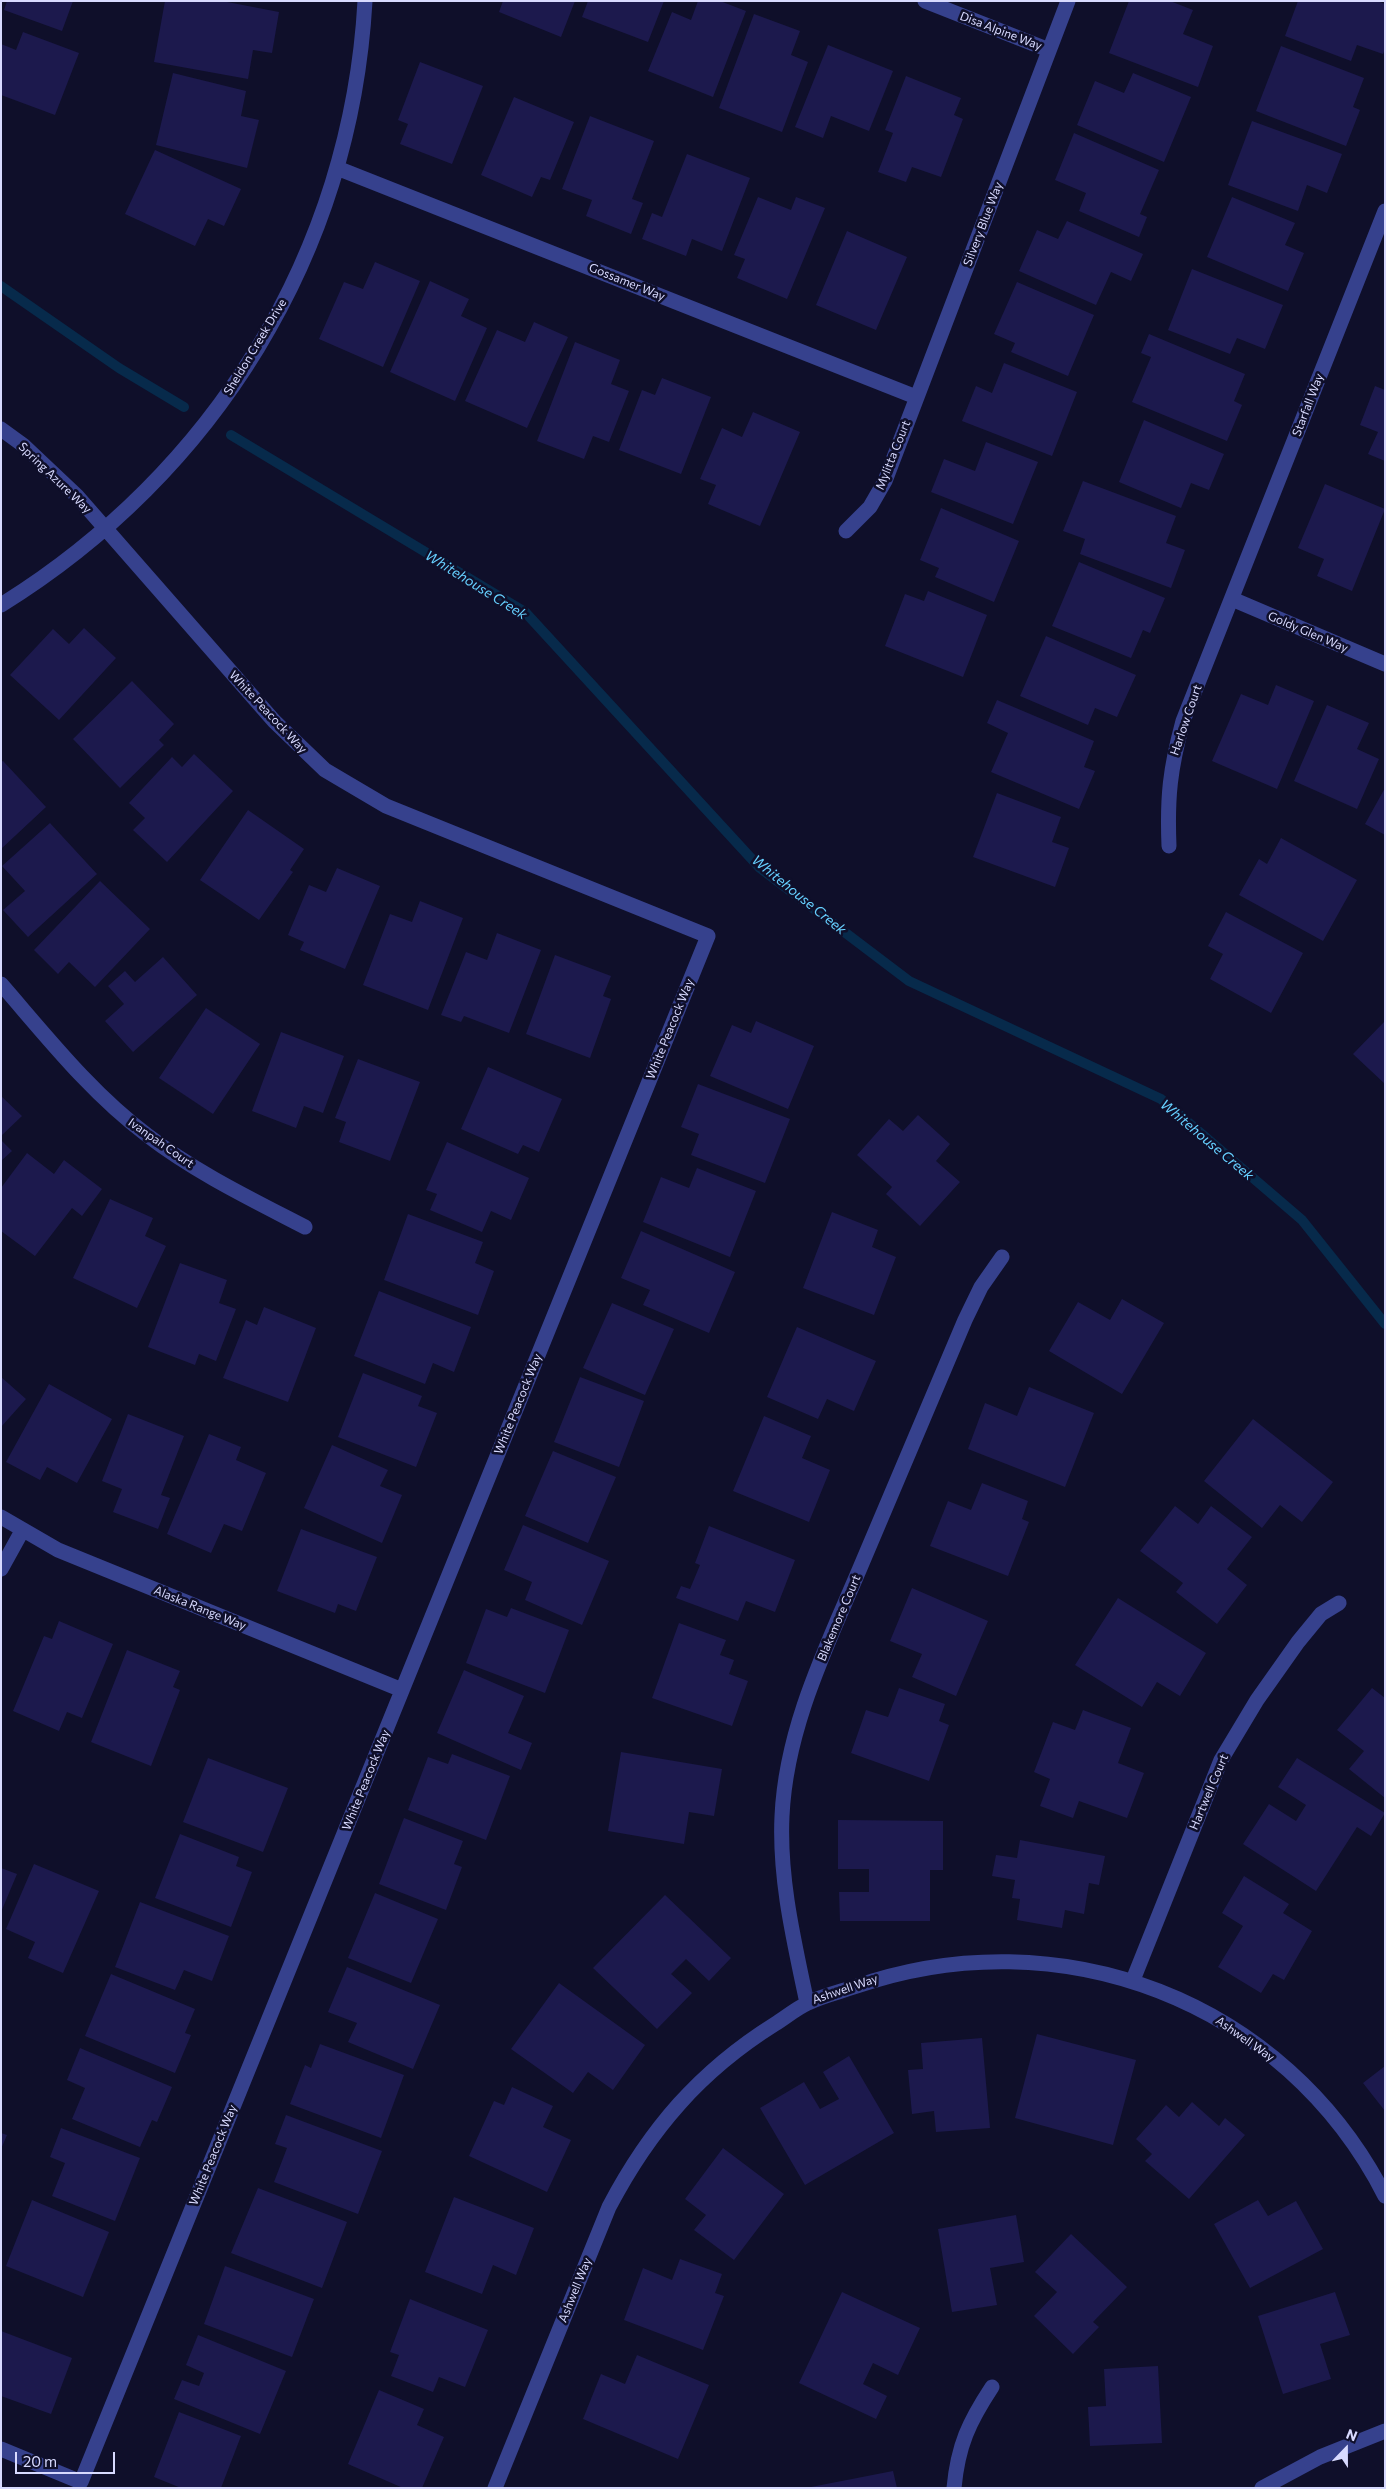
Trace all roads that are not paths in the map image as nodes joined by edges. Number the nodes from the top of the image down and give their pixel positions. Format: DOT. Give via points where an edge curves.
graph roads {
  1 [pos="365,1"];
  2 [pos="925,1"];
  3 [pos="1068,1"];
  4 [pos="1049,50"];
  5 [pos="337,168"];
  6 [pos="1385,211"];
  7 [pos="916,398"];
  8 [pos="1,429"];
  9 [pos="107,529"];
  10 [pos="846,531"];
  11 [pos="1232,599"];
  12 [pos="1,606"];
  13 [pos="1385,664"];
  14 [pos="1169,846"];
  15 [pos="1,984"];
  16 [pos="305,1227"];
  17 [pos="1002,1257"];
  18 [pos="1,1518"];
  19 [pos="22,1531"];
  20 [pos="1,1569"];
  21 [pos="1340,1603"];
  22 [pos="402,1690"];
  23 [pos="1133,1980"];
  24 [pos="807,2003"];
  25 [pos="1385,2196"];
  26 [pos="992,2387"];
  27 [pos="1385,2431"];
  28 [pos="1,2448"];
  29 [pos="495,2488"];
  30 [pos="954,2488"];
  31 [pos="1262,2488"];
  1 -- 5 [label="street, Sheldon Creek Drive" via="351,110"];
  2 -- 4 [label="street, Disa Alpine Way"];
  3 -- 4 [label="street, Silvery Blue Way"];
  4 -- 7 [label="street, Silvery Blue Way"];
  5 -- 7 [label="street, Gossamer Way"];
  5 -- 9 [label="street, Sheldon Creek Drive" via="310,245 277,316 236,383 188,447"];
  6 -- 11 [label="street, Starfall Way"];
  7 -- 10 [label="street, Mylitta Court" via="884,481 870,507"];
  8 -- 9 [label="street, Spring Azure Way" via="23,445"];
  9 -- 12 [label="street, Sheldon Creek Drive"];
  9 -- 22 [label="street, White Peacock Way" via="274,721 325,770 386,806 708,936"];
  11 -- 13 [label="street, Goldy Glen Way"];
  11 -- 14 [label="street, Harlow Court" via="1183,721 1173,758 1167,797"];
  15 -- 16 [label="street, Ivanpah Court" via="66,1060 118,1112 148,1136 210,1177"];
  17 -- 24 [label="street, Blakemore Court" via="965,1320 815,1674 792,1743 786,1779 782,1852 791,1925"];
  18 -- 19 [label="street, Alaska Range Way"];
  19 -- 20 [label="street"];
  19 -- 22 [label="street, Alaska Range Way" via="58,1550"];
  21 -- 23 [label="street, Hartwell Court" via="1321,1614 1298,1642 1256,1700 1221,1760"];
  22 -- 28 [label="street, White Peacock Way" via="81,2482"];
  23 -- 24 [label="street, Ashwell Way" via="1071,1966 1034,1962 958,1962 884,1976"];
  23 -- 25 [label="street, Ashwell Way" via="1219,2020 1281,2064 1334,2118"];
  24 -- 29 [label="street, Ashwell Way" via="732,2054 696,2084 670,2112 626,2174 608,2207"];
  26 -- 30 [label="street" via="972,2417 959,2451"];
  27 -- 31 [label="street" via="1320,2457"];
}
